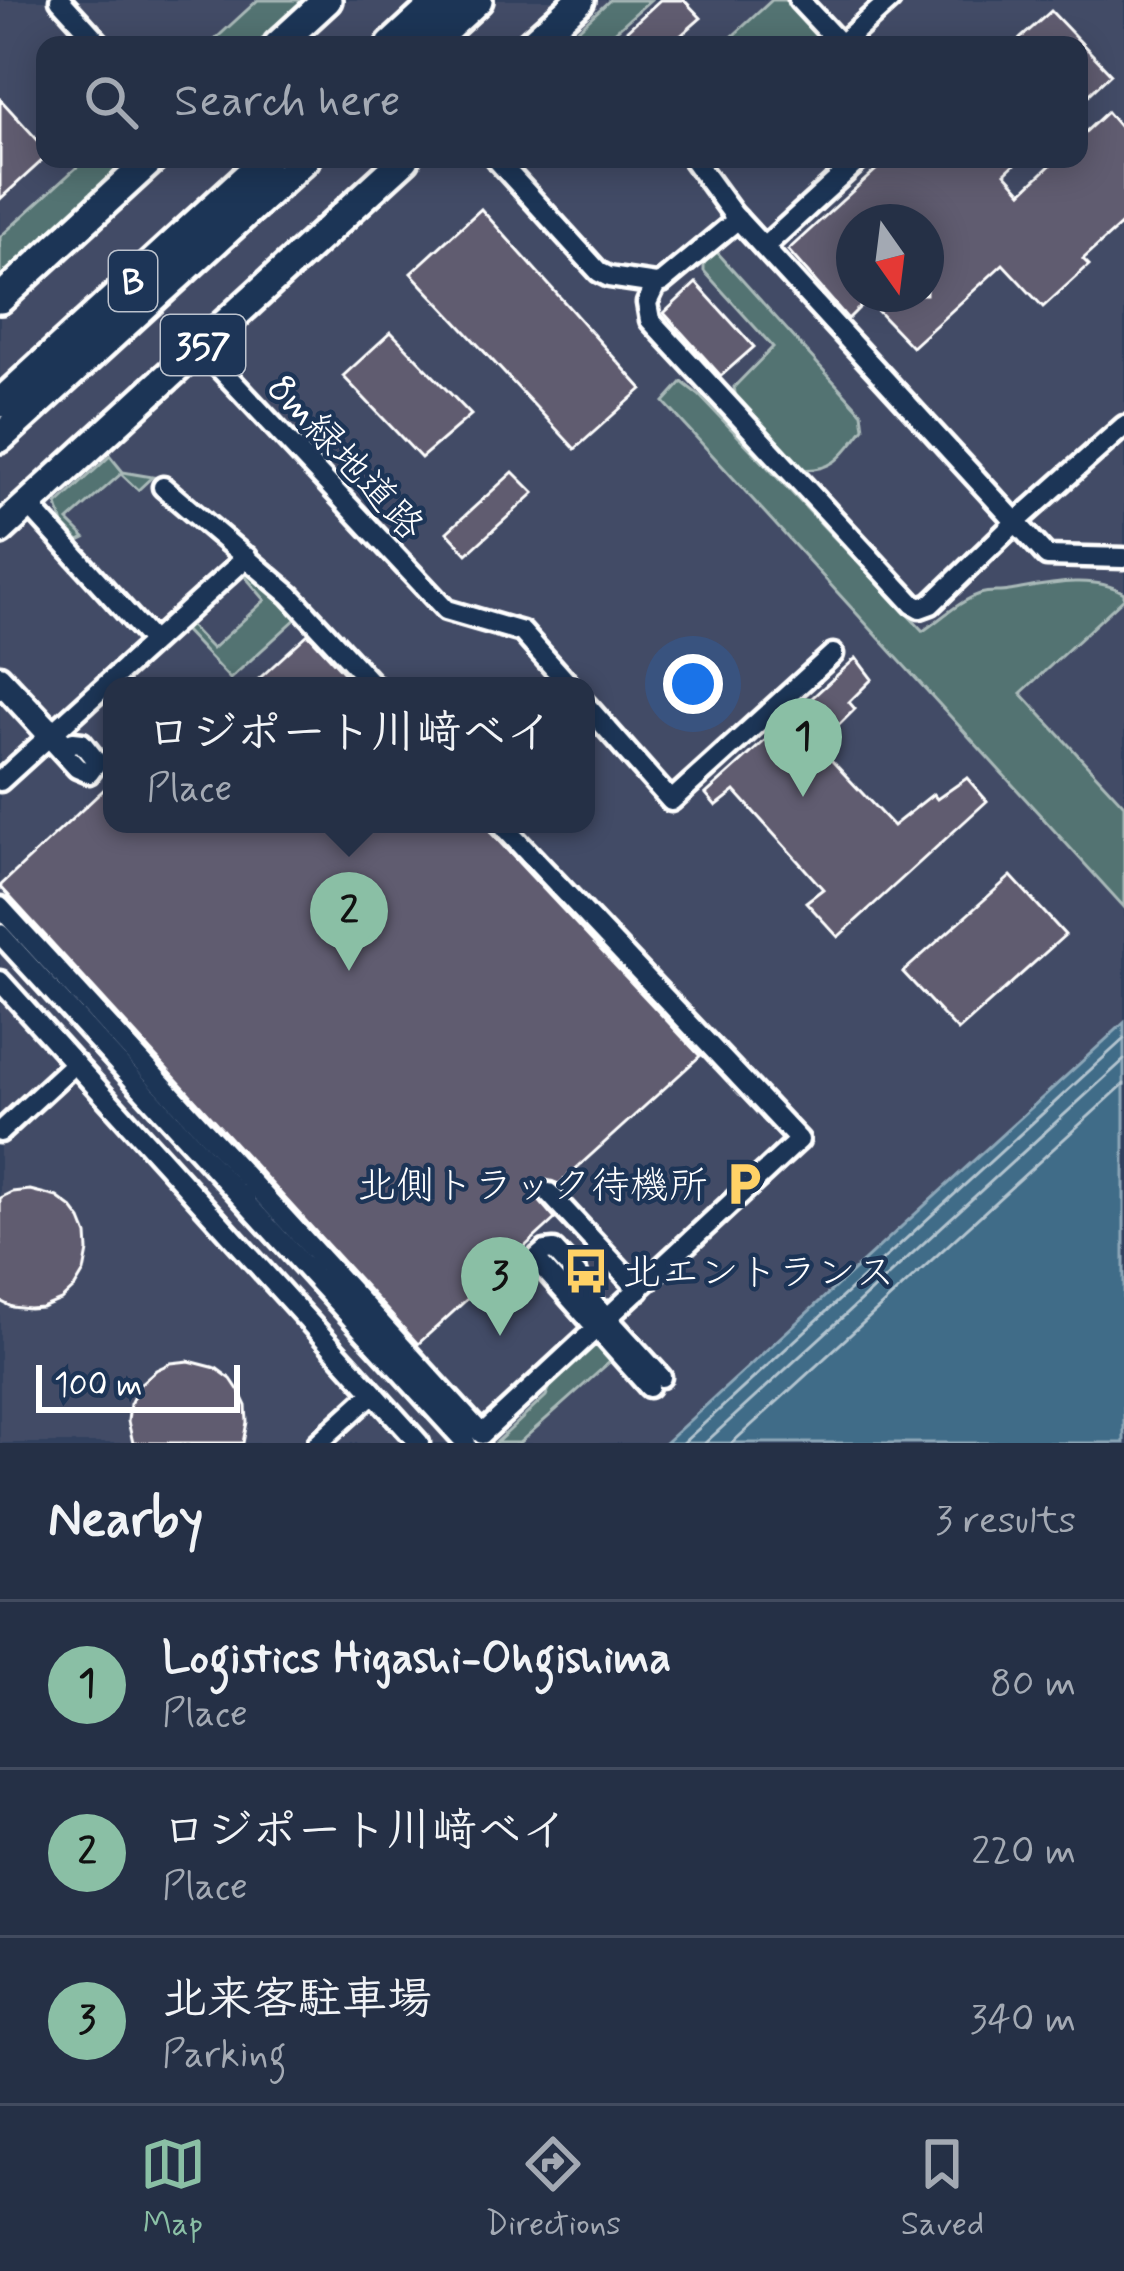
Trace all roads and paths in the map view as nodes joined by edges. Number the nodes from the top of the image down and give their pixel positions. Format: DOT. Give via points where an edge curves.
graph roads {
  1 [pos="60,0"];
  2 [pos="327,0"];
  3 [pos="440,0"];
  4 [pos="478,0"];
  5 [pos="580,0"];
  6 [pos="800,0"];
  7 [pos="890,0"];
  8 [pos="93,36"];
  9 [pos="288,36"];
  10 [pos="401,36"];
  11 [pos="439,36"];
  12 [pos="540,36"];
  13 [pos="833,36"];
  14 [pos="851,36"];
  15 [pos="142,168"];
  16 [pos="256,168"];
  17 [pos="294,168"];
  18 [pos="395,168"];
  19 [pos="504,168"];
  20 [pos="707,168"];
  21 [pos="850,168"];
  22 [pos="738,219"];
  23 [pos="764,247"];
  24 [pos="656,284"];
  25 [pos="0,299"];
  26 [pos="200,347"];
  27 [pos="0,403"];
  28 [pos="1124,426"];
  29 [pos="0,438"];
  30 [pos="163,488"];
  31 [pos="28,504"];
  32 [pos="1016,522"];
  33 [pos="0,530"];
  34 [pos="247,557"];
  35 [pos="1124,558"];
  36 [pos="153,642"];
  37 [pos="833,654"];
  38 [pos="0,675"];
  39 [pos="123,677"];
  40 [pos="366,677"];
  41 [pos="562,677"];
  42 [pos="0,690"];
  43 [pos="103,700"];
  44 [pos="595,715"];
  45 [pos="51,734"];
  46 [pos="0,781"];
  47 [pos="509,833"];
  48 [pos="0,907"];
  49 [pos="0,934"];
  50 [pos="0,981"];
  51 [pos="74,1063"];
  52 [pos="0,1132"];
  53 [pos="549,1192"];
  54 [pos="639,1291"];
  55 [pos="566,1295"];
  56 [pos="603,1324"];
  57 [pos="655,1382"];
  58 [pos="373,1393"];
  59 [pos="318,1443"];
  60 [pos="418,1443"];
  61 [pos="466,1443"];
  1 -- 8 [label="street"];
  2 -- 9 [label="highway"];
  3 -- 10 [label="highway"];
  4 -- 11 [label="highway"];
  5 -- 12 [label="highway"];
  6 -- 13 [label="street"];
  7 -- 14 [label="street"];
  15 -- 25 [label="highway"];
  16 -- 27 [label="highway, B"];
  17 -- 29 [label="highway, B"];
  18 -- 26 [label="highway, 357"];
  19 -- 24 [label="street" via="599,272"];
  20 -- 22 [label="street"];
  21 -- 23 [label="street"];
  22 -- 23 [label="street"];
  22 -- 24 [label="street"];
  23 -- 32 [label="street"];
  24 -- 32 [label="street" via="650,320 913,604 931,604"];
  26 -- 31 [label="highway, 357"];
  26 -- 41 [label="street, 8m緑地道路" via="446,610 522,632"];
  28 -- 32 [label="street"];
  30 -- 34 [label="street"];
  31 -- 33 [label="highway, 357"];
  31 -- 36 [label="street"];
  32 -- 35 [label="street" via="1047,556"];
  34 -- 36 [label="street"];
  34 -- 40 [label="street"];
  36 -- 39 [label="street"];
  37 -- 44 [label="street" via="671,801"];
  38 -- 45 [label="street"];
  42 -- 45 [label="street"];
  43 -- 45 [label="street"];
  45 -- 46 [label="street"];
  47 -- 54 [label="street" via="799,1140"];
  48 -- 56 [label="street" via="482,1434"];
  49 -- 61 [label="street"];
  50 -- 51 [label="street"];
  51 -- 52 [label="street"];
  51 -- 58 [label="street"];
  53 -- 54 [label="street"];
  54 -- 56 [label="street"];
  55 -- 56 [label="street"];
  56 -- 57 [label="street"];
  58 -- 59 [label="street"];
  58 -- 60 [label="street"];
}
